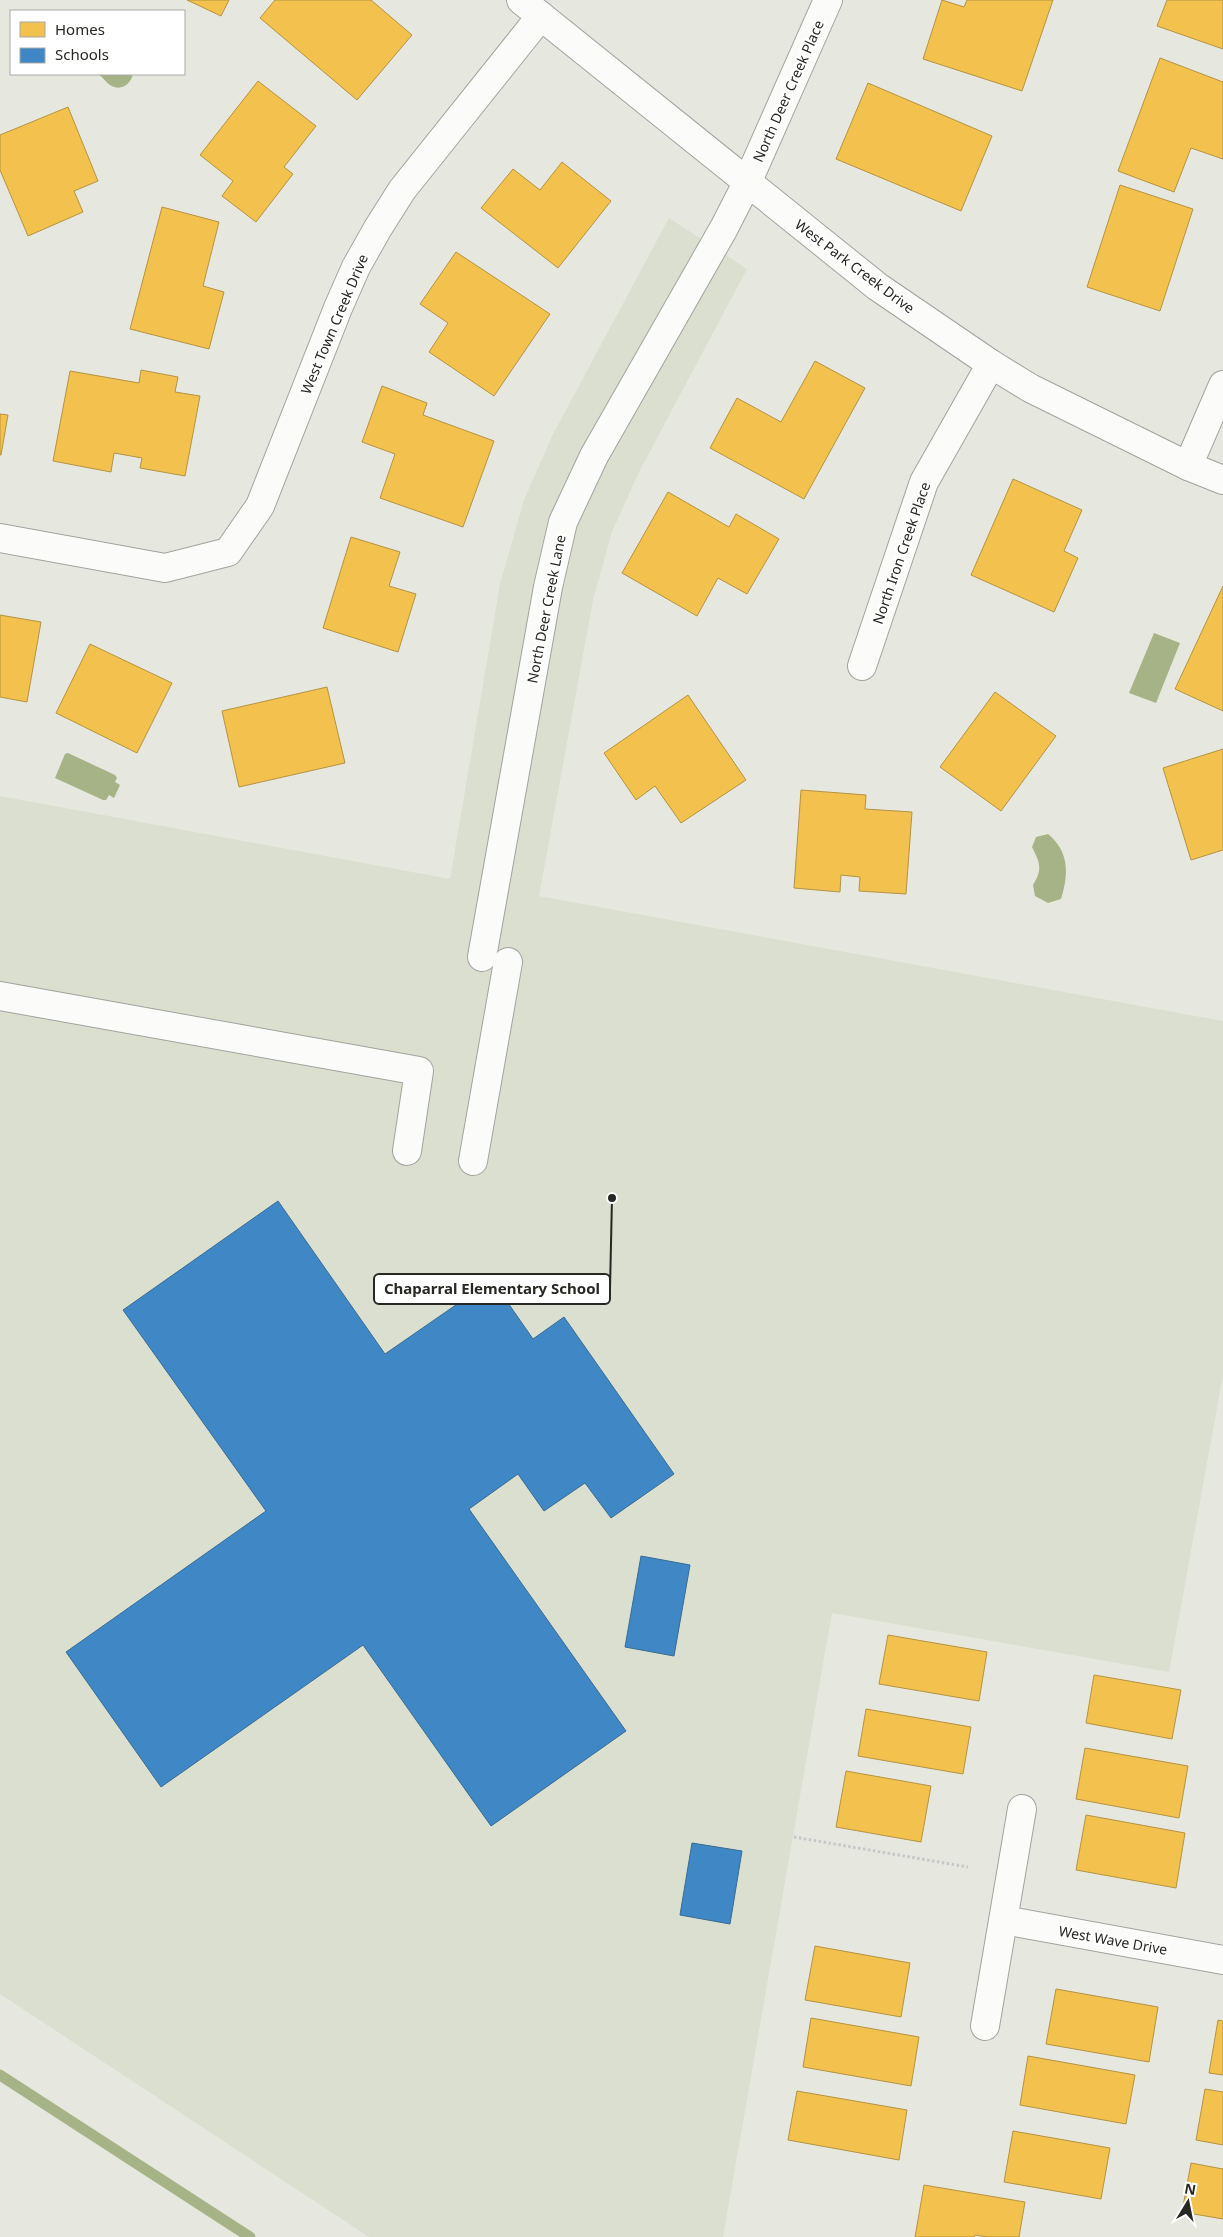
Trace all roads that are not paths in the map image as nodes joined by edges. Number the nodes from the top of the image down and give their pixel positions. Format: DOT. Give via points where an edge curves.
graph roads {
  1 [pos="828,0"];
  2 [pos="531,8"];
  3 [pos="747,183"];
  4 [pos="991,364"];
  5 [pos="1223,385"];
  6 [pos="1188,466"];
  7 [pos="1223,480"];
  8 [pos="0,538"];
  9 [pos="862,666"];
  10 [pos="0,996"];
  11 [pos="406,1150"];
  12 [pos="473,1161"];
  13 [pos="1022,1809"];
  14 [pos="1004,1920"];
  15 [pos="1223,1960"];
  16 [pos="985,2026"];
  1 -- 3 [label="street, North Deer Creek Place"];
  2 -- 3 [label="street, West Park Creek Drive"];
  2 -- 8 [label="street, West Town Creek Drive" via="402,190 356,267 260,506 228,552 165,568"];
  3 -- 4 [label="street, West Park Creek Drive" via="878,287"];
  3 -- 12 [label="street, North Deer Creek Lane" via="594,456 563,522 548,587 495,960"];
  4 -- 6 [label="street, West Park Creek Drive" via="1030,388"];
  4 -- 9 [label="street, North Iron Creek Place" via="924,482"];
  5 -- 6 [label="street"];
  6 -- 7 [label="street, West Park Creek Drive"];
  10 -- 11 [label="street" via="419,1071"];
  13 -- 14 [label="street"];
  14 -- 15 [label="street, West Wave Drive"];
  14 -- 16 [label="street"];
}
